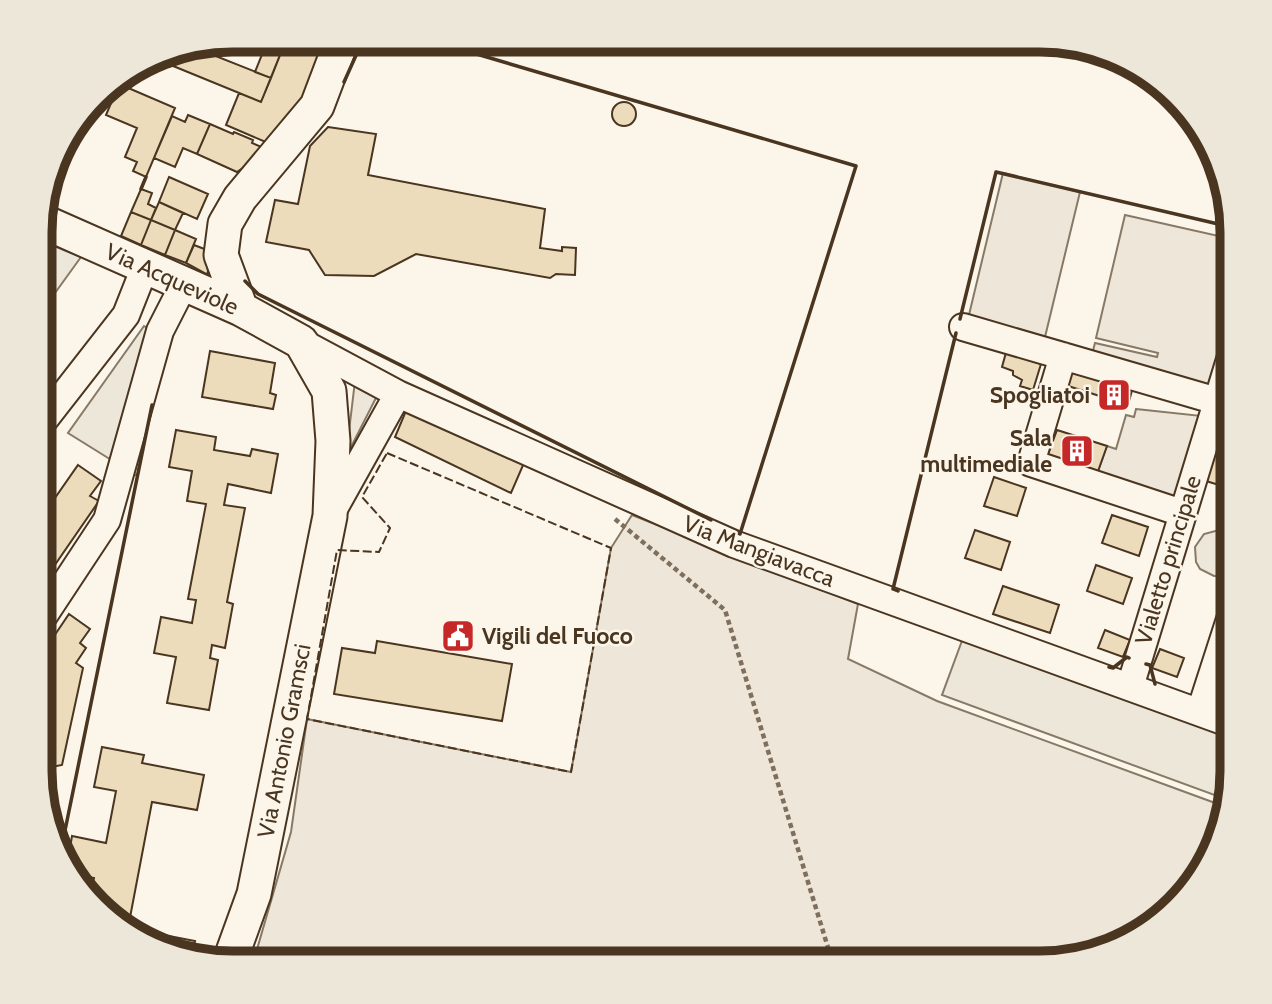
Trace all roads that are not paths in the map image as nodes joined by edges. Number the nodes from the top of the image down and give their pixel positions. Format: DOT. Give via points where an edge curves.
graph roads {
  1 [pos="337,52"];
  2 [pos="53,226"];
  3 [pos="145,267"];
  4 [pos="184,284"];
  5 [pos="241,309"];
  6 [pos="963,327"];
  7 [pos="301,342"];
  8 [pos="1063,356"];
  9 [pos="1220,392"];
  10 [pos="398,394"];
  11 [pos="1217,401"];
  12 [pos="52,409"];
  13 [pos="1182,513"];
  14 [pos="330,516"];
  15 [pos="53,602"];
  16 [pos="1219,652"];
  17 [pos="1130,687"];
  18 [pos="1200,712"];
  19 [pos="1219,719"];
  20 [pos="233,951"];
  1 -- 5 [label="main road" via="317,106 240,198 225,225 221,255"];
  2 -- 3 [label="main road, Via Acqueviole"];
  3 -- 4 [label="main road, Via Acqueviole"];
  3 -- 12 [label="street" via="126,315"];
  4 -- 5 [label="main road, Via Acqueviole"];
  4 -- 15 [label="street" via="160,331 107,520"];
  5 -- 7 [label="main road, Via Acqueviole"];
  6 -- 8 [label="street"];
  7 -- 10 [label="street, Via Mangiavacca"];
  7 -- 14 [label="main road, Via Antonio Gramsci" via="329,391 333,441"];
  8 -- 11 [label="street"];
  8 -- 13 [label="street" via="1031,463"];
  9 -- 11 [label="street, Vialetto principale"];
  10 -- 14 [label="street, Via Antonio Gramsci"];
  10 -- 17 [label="street, Via Mangiavacca" via="734,544"];
  11 -- 13 [label="street, Vialetto principale"];
  13 -- 17 [label="street, Vialetto principale"];
  14 -- 20 [label="main road, Via Antonio Gramsci" via="254,894"];
  16 -- 18 [label="street"];
  17 -- 18 [label="street, Via Mangiavacca"];
  18 -- 19 [label="street, Via Mangiavacca"];
}
